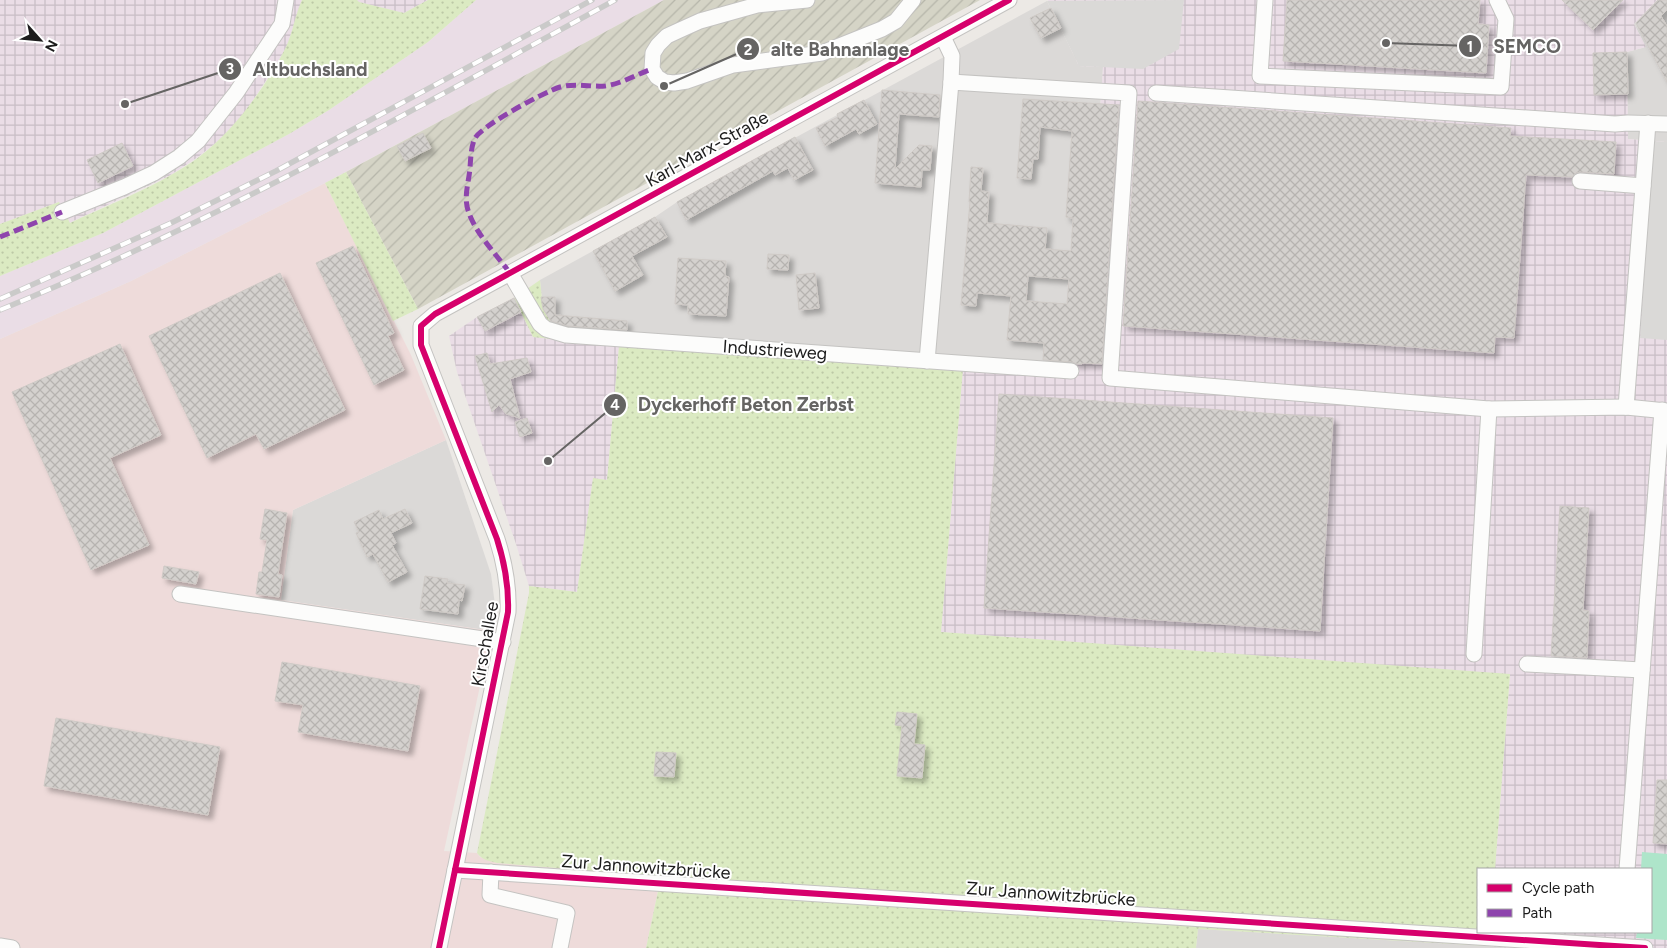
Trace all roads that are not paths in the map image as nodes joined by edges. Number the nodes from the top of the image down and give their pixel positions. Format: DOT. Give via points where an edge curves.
graph roads {
  1 [pos="286,0"];
  2 [pos="807,0"];
  3 [pos="913,0"];
  4 [pos="1009,0"];
  5 [pos="1265,0"];
  6 [pos="1497,0"];
  7 [pos="943,37"];
  8 [pos="951,82"];
  9 [pos="1156,93"];
  10 [pos="1648,123"];
  11 [pos="1667,124"];
  12 [pos="1580,181"];
  13 [pos="1643,186"];
  14 [pos="62,212"];
  15 [pos="510,273"];
  16 [pos="421,326"];
  17 [pos="926,361"];
  18 [pos="1071,371"];
  19 [pos="1626,407"];
  20 [pos="1489,409"];
  21 [pos="1665,410"];
  22 [pos="180,594"];
  23 [pos="503,642"];
  24 [pos="1474,654"];
  25 [pos="1527,664"];
  26 [pos="1642,670"];
  27 [pos="1627,868"];
  28 [pos="454,870"];
  29 [pos="491,872"];
  30 [pos="1477,930"];
  31 [pos="1521,933"];
  32 [pos="1622,939"];
  33 [pos="0,946"];
  34 [pos="12,948"];
  35 [pos="440,948"];
  36 [pos="560,948"];
  37 [pos="1645,948"];
  1 -- 14 [label="street" via="282,24 236,93 198,140 154,173"];
  2 -- 3 [label="street" via="757,5 700,21 666,36 653,53 652,69 664,82 674,83 733,65 822,53 896,21"];
  4 -- 7 [label="street, Karl-Marx-Straße"];
  5 -- 6 [label="street" via="1260,76 1501,87 1506,19"];
  7 -- 8 [label="street" via="952,56"];
  7 -- 15 [label="street, Karl-Marx-Straße"];
  8 -- 17 [label="street"];
  8 -- 20 [label="street" via="1129,93 1110,378"];
  9 -- 10 [label="street" via="1605,123"];
  10 -- 11 [label="street"];
  10 -- 13 [label="street"];
  12 -- 13 [label="street"];
  13 -- 19 [label="street"];
  15 -- 16 [label="street, Karl-Marx-Straße" via="435,314"];
  15 -- 17 [label="street, Industrieweg" via="540,324 566,335"];
  16 -- 23 [label="street, Kirschallee" via="421,345 504,563 508,612"];
  17 -- 18 [label="street, Industrieweg"];
  19 -- 20 [label="street"];
  19 -- 21 [label="street"];
  20 -- 24 [label="street"];
  21 -- 26 [label="street"];
  22 -- 23 [label="street"];
  23 -- 28 [label="street, Kirschallee"];
  25 -- 26 [label="street"];
  26 -- 27 [label="street"];
  28 -- 29 [label="street, Zur Jannowitzbrücke"];
  28 -- 35 [label="street, Kirschallee"];
  29 -- 30 [label="street, Zur Jannowitzbrücke"];
  29 -- 36 [label="street" via="490,895 567,913"];
  31 -- 32 [label="street, Zur Jannowitzbrücke"];
  32 -- 37 [label="street, Zur Jannowitzbrücke"];
  33 -- 34 [label="street"];
}
